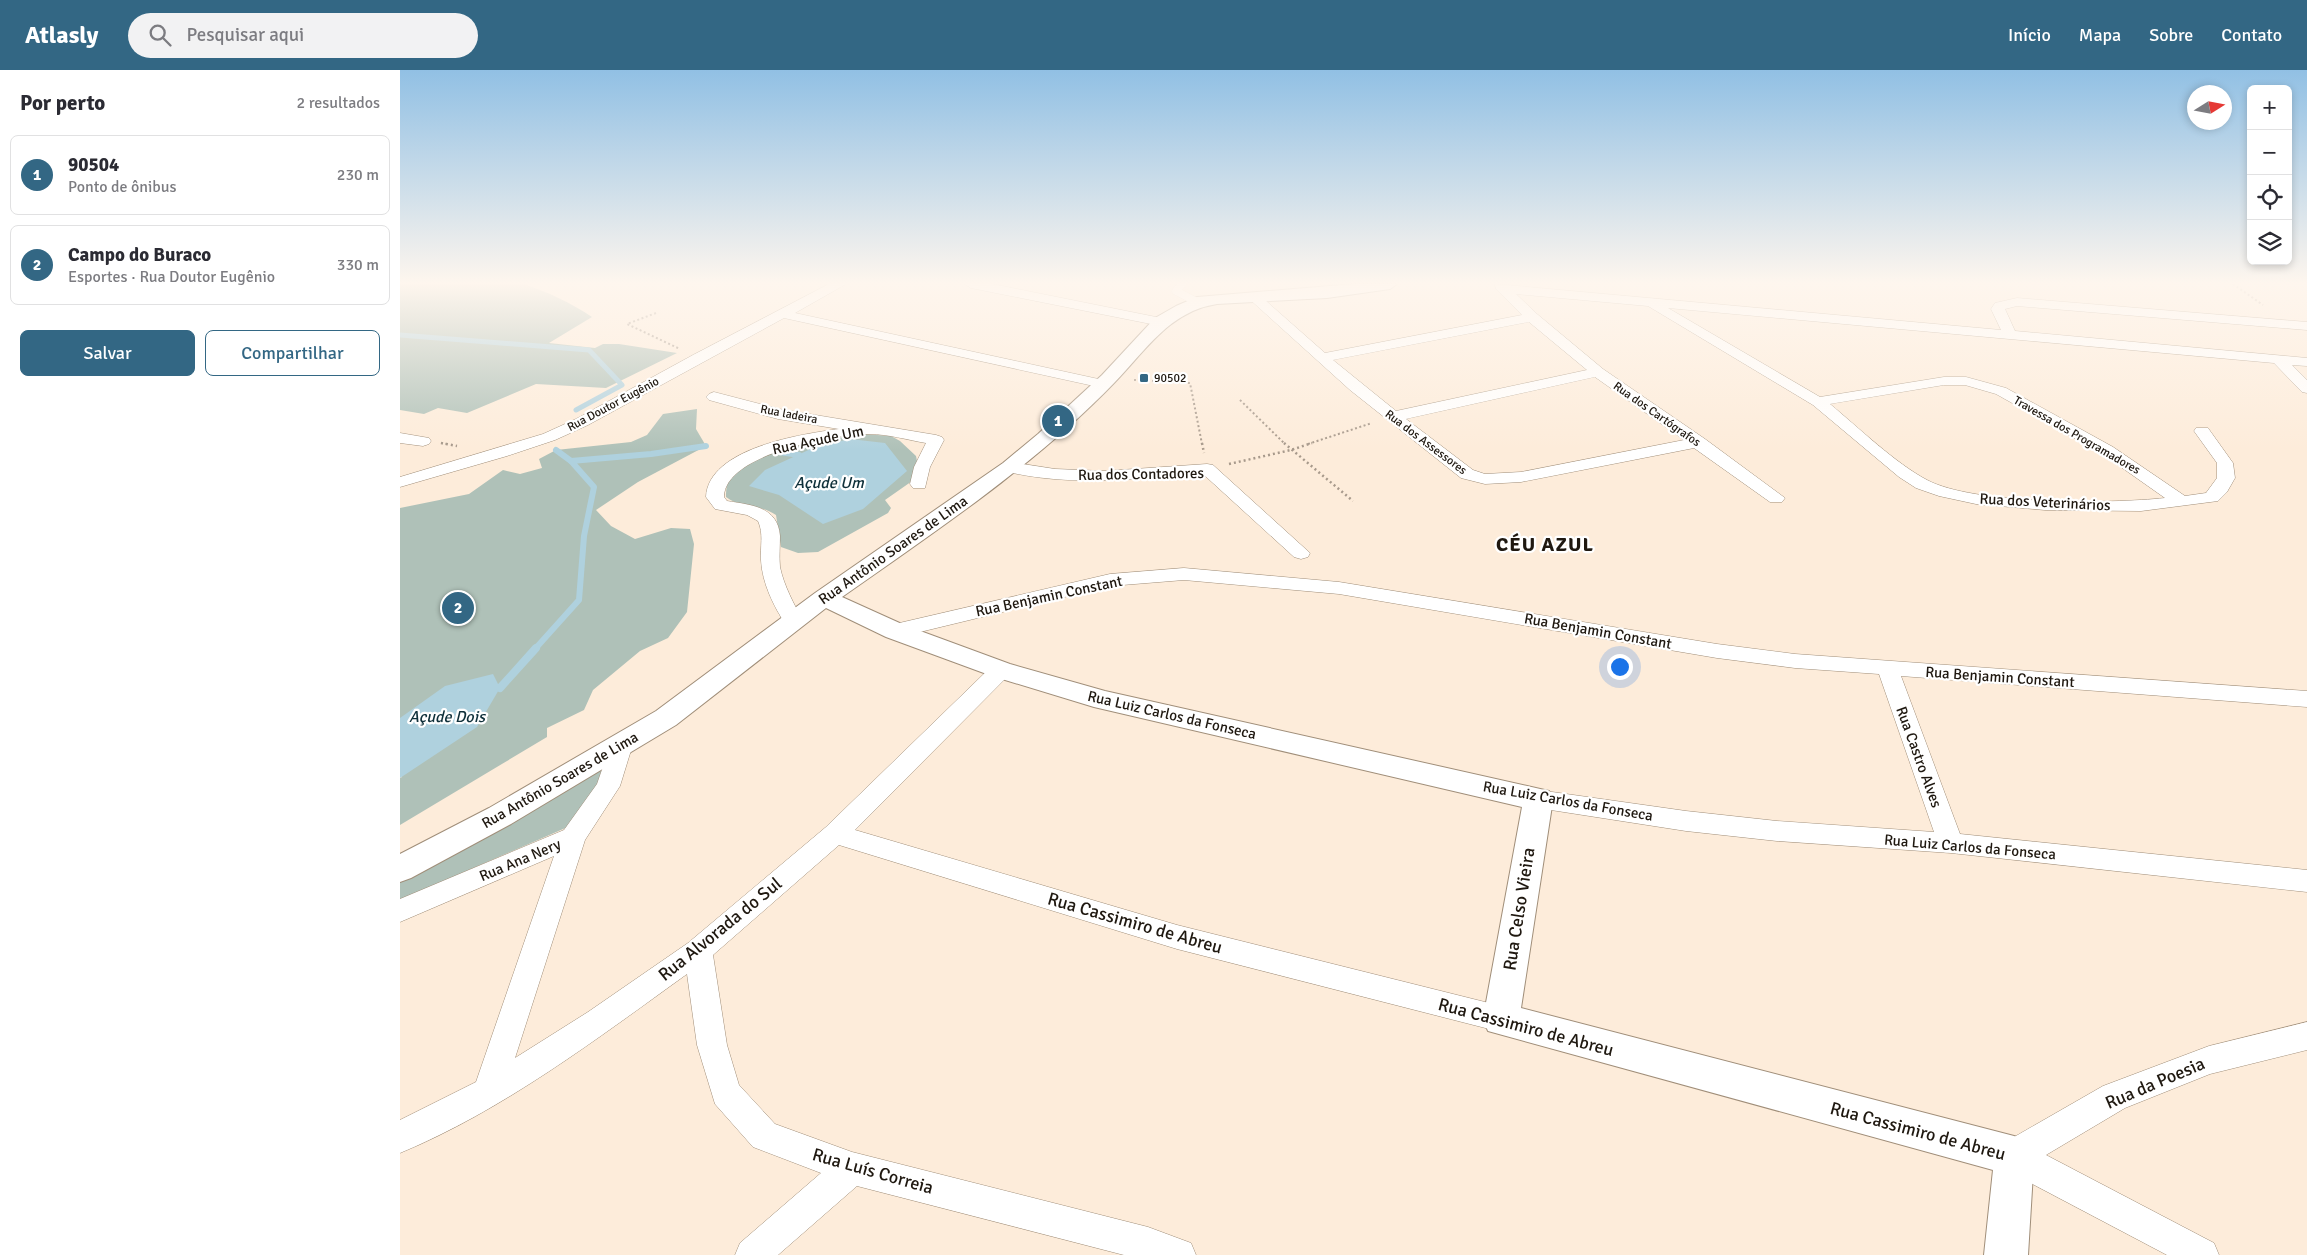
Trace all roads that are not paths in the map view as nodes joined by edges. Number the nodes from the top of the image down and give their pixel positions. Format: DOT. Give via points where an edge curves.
graph roads {
  1 [pos="734,339"];
  2 [pos="903,339"];
  3 [pos="1145,339"];
  4 [pos="1301,339"];
  5 [pos="1420,339"];
  6 [pos="1558,339"];
  7 [pos="1713,339"];
  8 [pos="2067,339"];
  9 [pos="1322,358"];
  10 [pos="2278,359"];
  11 [pos="2307,362"];
  12 [pos="1598,372"];
  13 [pos="1105,382"];
  14 [pos="2307,389"];
  15 [pos="714,397"];
  16 [pos="1818,402"];
  17 [pos="1392,417"];
  18 [pos="871,429"];
  19 [pos="2202,432"];
  20 [pos="400,438"];
  21 [pos="423,440"];
  22 [pos="1698,442"];
  23 [pos="1010,466"];
  24 [pos="400,482"];
  25 [pos="919,484"];
  26 [pos="1776,498"];
  27 [pos="2182,502"];
  28 [pos="1301,553"];
  29 [pos="824,598"];
  30 [pos="793,621"];
  31 [pos="895,631"];
  32 [pos="1001,670"];
  33 [pos="1888,670"];
  34 [pos="2307,699"];
  35 [pos="620,747"];
  36 [pos="1538,799"];
  37 [pos="835,834"];
  38 [pos="572,838"];
  39 [pos="1951,843"];
  40 [pos="400,869"];
  41 [pos="2307,881"];
  42 [pos="400,911"];
  43 [pos="698,951"];
  44 [pos="1501,1019"];
  45 [pos="2307,1036"];
  46 [pos="488,1092"];
  47 [pos="400,1137"];
  48 [pos="2014,1156"];
  49 [pos="852,1168"];
  50 [pos="752,1255"];
  51 [pos="1179,1255"];
  52 [pos="2006,1255"];
  53 [pos="2202,1255"];
  1 -- 24 [label="street, Rua Doutor Eugênio" via="549,437"];
  2 -- 13 [label="street"];
  3 -- 13 [label="street, Rua Antônio Soares de Lima"];
  4 -- 9 [label="street, Rua dos Assessores"];
  5 -- 9 [label="street"];
  6 -- 12 [label="street, Rua dos Cartógrafos"];
  7 -- 16 [label="street, Rua dos Veterinários"];
  8 -- 10 [label="street"];
  9 -- 17 [label="street, Rua dos Assessores"];
  10 -- 11 [label="street"];
  10 -- 14 [label="street"];
  12 -- 17 [label="street"];
  12 -- 22 [label="street, Rua dos Cartógrafos"];
  13 -- 23 [label="street, Rua Antônio Soares de Lima"];
  15 -- 18 [label="street, Rua ladeira" via="778,414"];
  16 -- 27 [label="street, Rua dos Veterinários" via="1905,473 1922,484 1945,492 1976,499 2045,505 2141,506"];
  16 -- 27 [label="street, Travessa dos Programadores" via="1944,381 1966,381 2001,391 2107,450"];
  17 -- 22 [label="street, Rua dos Assessores" via="1467,474 1485,479 1521,477"];
  18 -- 25 [label="street, Rua ladeira" via="936,440 922,467"];
  18 -- 30 [label="street, Rua Açude Um" via="776,446 729,470 717,483 715,497 720,505 761,514 767,520 773,579"];
  19 -- 27 [label="street, Rua dos Veterinários" via="2225,464 2226,478 2212,497"];
  20 -- 21 [label="street"];
  22 -- 26 [label="street, Rua dos Cartógrafos"];
  23 -- 28 [label="street, Rua dos Contadores" via="1055,474 1105,476 1207,469"];
  23 -- 29 [label="street, Rua Antônio Soares de Lima"];
  29 -- 30 [label="street, Rua Antônio Soares de Lima"];
  29 -- 31 [label="street, Rua Luiz Carlos da Fonseca"];
  30 -- 35 [label="street, Rua Antônio Soares de Lima" via="708,688"];
  31 -- 32 [label="street, Rua Luiz Carlos da Fonseca"];
  31 -- 33 [label="street, Rua Benjamin Constant" via="1110,580 1184,574 1339,588 1717,651"];
  32 -- 36 [label="street, Rua Luiz Carlos da Fonseca" via="1104,700"];
  32 -- 37 [label="street, Rua Alvorada do Sul"];
  33 -- 34 [label="street, Rua Benjamin Constant"];
  33 -- 39 [label="street, Rua Castro Alves"];
  35 -- 38 [label="street, Rua Ana Nery" via="608,786"];
  35 -- 40 [label="street, Rua Antônio Soares de Lima"];
  36 -- 39 [label="street, Rua Luiz Carlos da Fonseca" via="1695,822"];
  36 -- 44 [label="street, Rua Celso Vieira"];
  37 -- 43 [label="street, Rua Alvorada do Sul"];
  37 -- 44 [label="street, Rua Cassimiro de Abreu" via="1177,937"];
  38 -- 42 [label="street, Rua Ana Nery"];
  38 -- 46 [label="street"];
  39 -- 41 [label="street, Rua Luiz Carlos da Fonseca"];
  43 -- 46 [label="street, Rua Alvorada do Sul"];
  43 -- 49 [label="street, Rua Luís Correia" via="712,1046 726,1093 764,1136"];
  44 -- 48 [label="street, Rua Cassimiro de Abreu"];
  45 -- 48 [label="street, Rua da Poesia" via="2209,1060 2114,1097"];
  46 -- 47 [label="street, Rua Alvorada do Sul"];
  48 -- 52 [label="street"];
  48 -- 53 [label="street, Rua Cassimiro de Abreu"];
  49 -- 50 [label="street"];
  49 -- 51 [label="street, Rua Luís Correia" via="1148,1244"];
}
